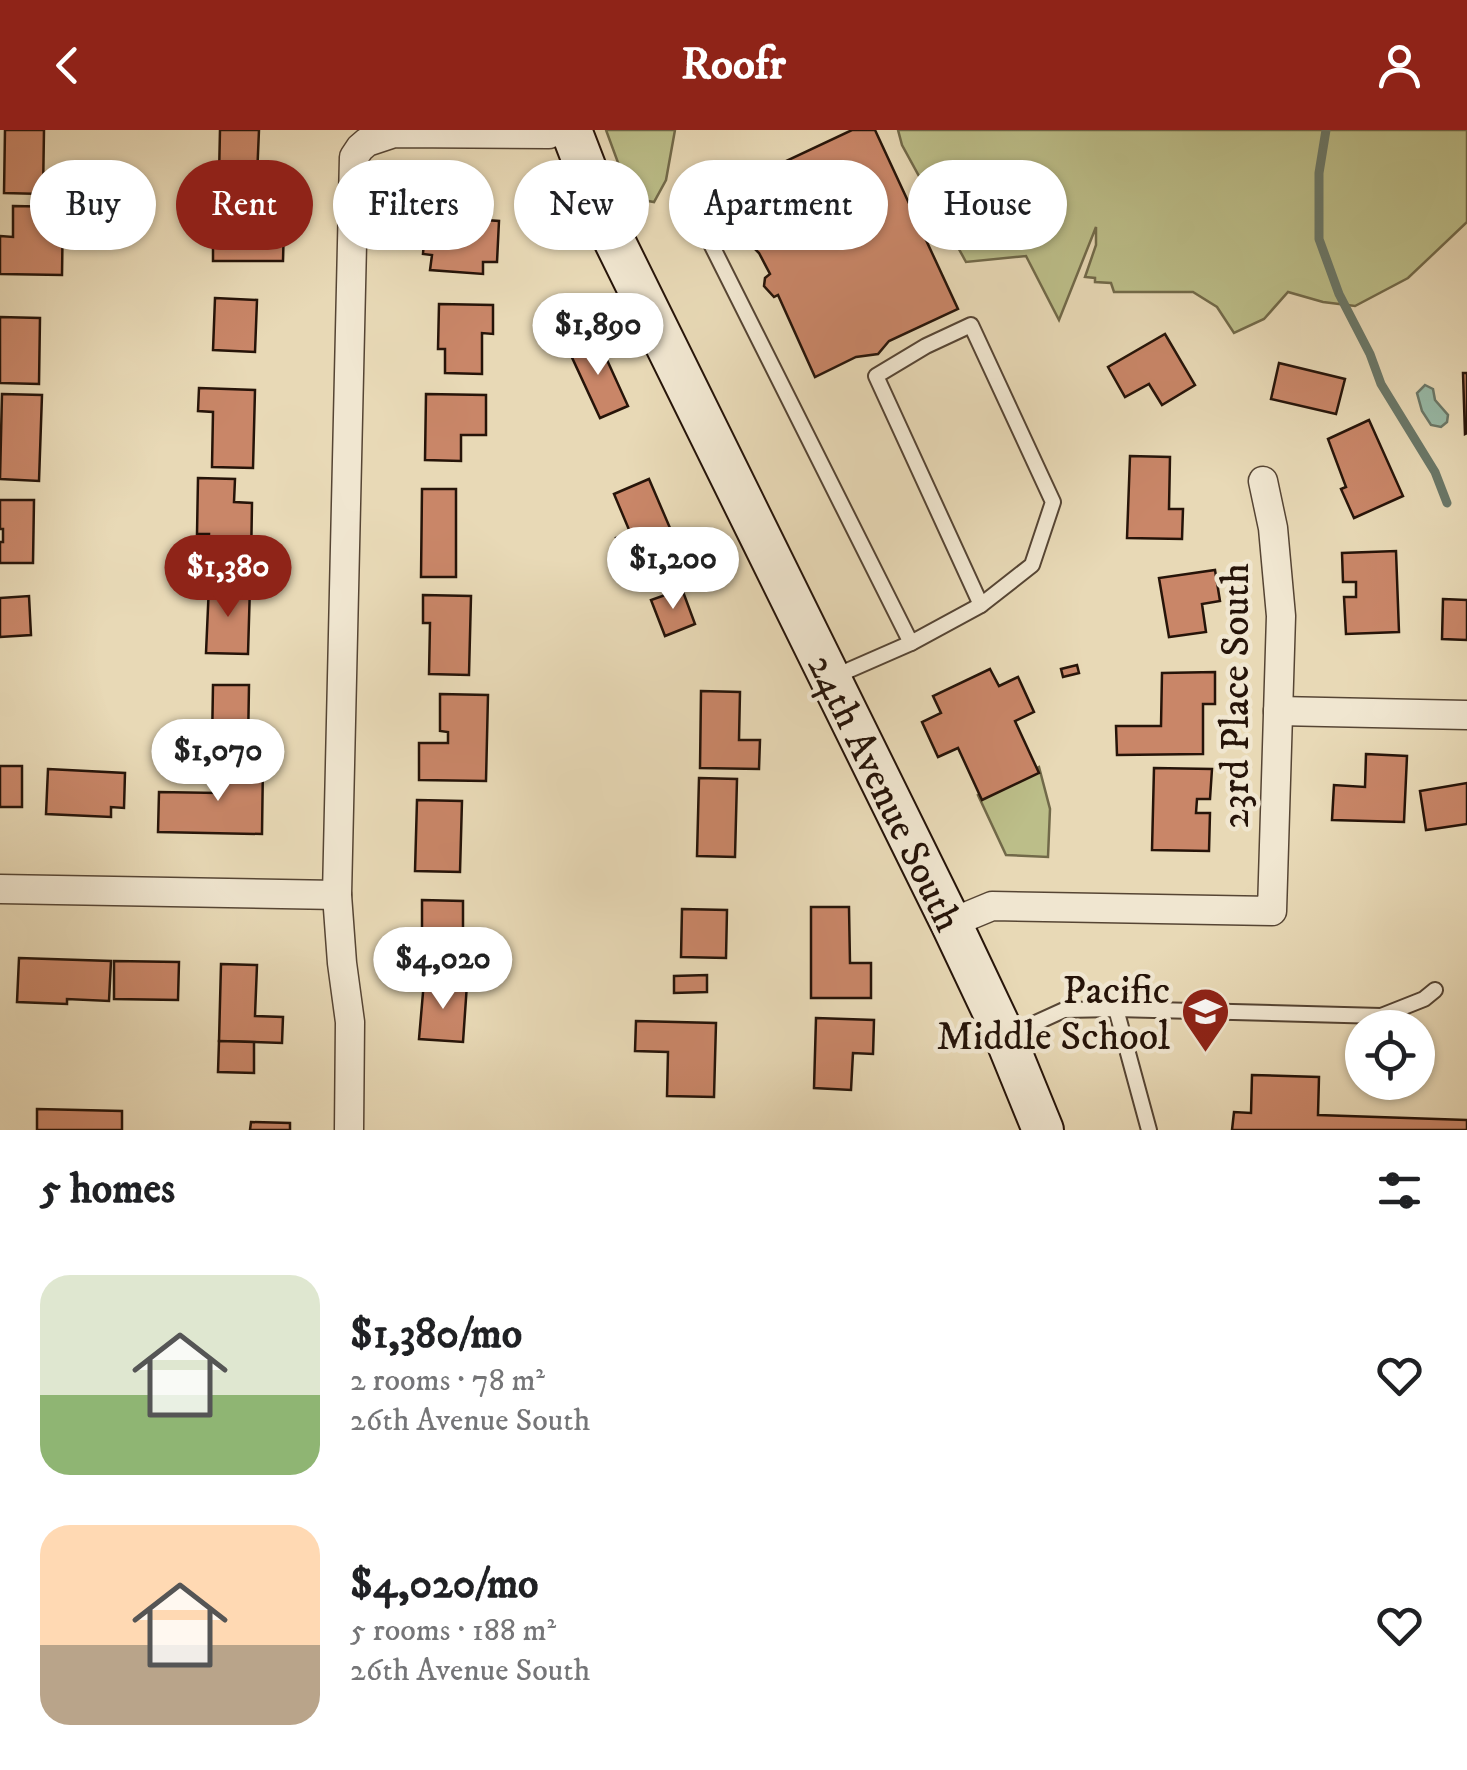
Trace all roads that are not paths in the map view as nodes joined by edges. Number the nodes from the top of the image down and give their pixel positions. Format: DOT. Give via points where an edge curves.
graph roads {
  1 [pos="558,130"];
  2 [pos="572,130"];
  3 [pos="714,250"];
  4 [pos="1263,482"];
  5 [pos="980,605"];
  6 [pos="911,643"];
  7 [pos="830,678"];
  8 [pos="1278,711"];
  9 [pos="1467,715"];
  10 [pos="0,889"];
  11 [pos="337,895"];
  12 [pos="951,924"];
  13 [pos="1435,990"];
  14 [pos="1116,1009"];
  15 [pos="1005,1036"];
  16 [pos="349,1130"];
  17 [pos="1043,1130"];
  18 [pos="1149,1130"];
  1 -- 11 [label="street" via="394,133 379,136 354,157"];
  2 -- 7 [label="street, 24th Avenue South" via="612,234"];
  3 -- 6 [label="lane"];
  4 -- 8 [label="street, 23rd Place South" via="1281,616"];
  5 -- 5 [label="lane" via="876,376 971,325 1052,502 1032,564"];
  5 -- 6 [label="lane"];
  6 -- 7 [label="lane"];
  7 -- 12 [label="street, 24th Avenue South"];
  8 -- 9 [label="street"];
  8 -- 12 [label="street, 23rd Place South" via="1272,911 992,906"];
  10 -- 11 [label="street"];
  11 -- 16 [label="street" via="350,1022"];
  12 -- 15 [label="street, 24th Avenue South"];
  13 -- 14 [label="lane" via="1381,1016"];
  14 -- 15 [label="lane" via="1064,1010"];
  14 -- 18 [label="lane"];
  15 -- 17 [label="street, 24th Avenue South"];
}
